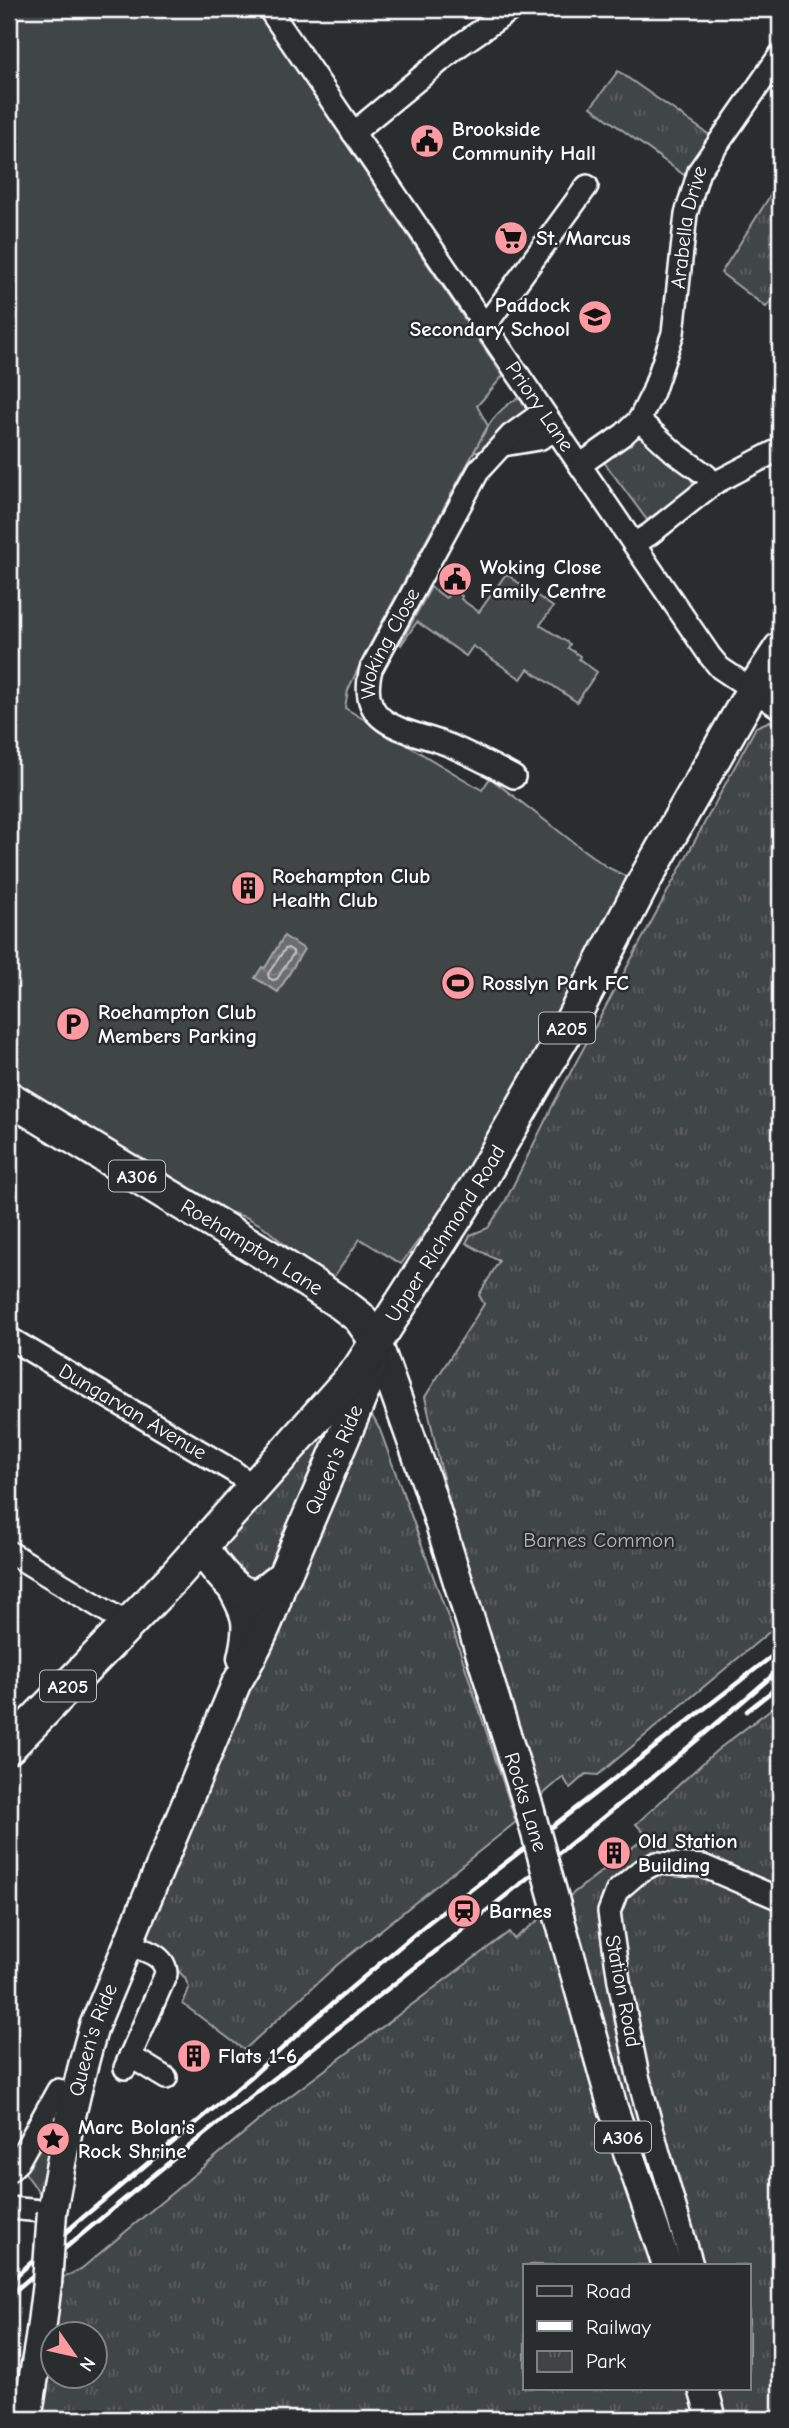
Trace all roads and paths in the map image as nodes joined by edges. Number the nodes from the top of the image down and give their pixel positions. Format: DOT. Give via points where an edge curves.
graph roads {
  1 [pos="269,9"];
  2 [pos="512,9"];
  3 [pos="780,55"];
  4 [pos="353,132"];
  5 [pos="587,186"];
  6 [pos="482,324"];
  7 [pos="543,412"];
  8 [pos="639,421"];
  9 [pos="556,430"];
  10 [pos="503,445"];
  11 [pos="780,449"];
  12 [pos="580,465"];
  13 [pos="713,484"];
  14 [pos="634,544"];
  15 [pos="780,649"];
  16 [pos="752,690"];
  17 [pos="780,708"];
  18 [pos="514,777"];
  19 [pos="9,1098"];
  20 [pos="9,1338"];
  21 [pos="377,1342"];
  22 [pos="254,1488"];
  23 [pos="200,1548"];
  24 [pos="9,1552"];
  25 [pos="284,1576"];
  26 [pos="231,1586"];
  27 [pos="128,1624"];
  28 [pos="236,1684"];
  29 [pos="9,1747"];
  30 [pos="780,1899"];
  31 [pos="127,1944"];
  32 [pos="166,2078"];
  33 [pos="58,2090"];
  34 [pos="9,2171"];
  35 [pos="9,2208"];
  36 [pos="52,2212"];
  37 [pos="667,2264"];
  38 [pos="692,2264"];
  39 [pos="704,2390"];
  40 [pos="27,2419"];
  41 [pos="712,2419"];
  1 -- 4 [label="street, Priory Lane"];
  2 -- 4 [label="street"];
  3 -- 8 [label="street, Arabella Drive" via="699,171 686,214 673,333"];
  4 -- 6 [label="street, Priory Lane"];
  5 -- 6 [label="street"];
  6 -- 7 [label="street, Priory Lane"];
  7 -- 9 [label="street, Priory Lane"];
  7 -- 10 [label="street, Woking Close"];
  8 -- 12 [label="street, Arabella Drive"];
  8 -- 13 [label="street"];
  9 -- 10 [label="street" via="539,439"];
  9 -- 12 [label="street, Priory Lane"];
  10 -- 18 [label="street, Woking Close" via="471,483 371,669 367,695 379,715 396,727 448,745"];
  11 -- 13 [label="street"];
  12 -- 14 [label="street, Priory Lane"];
  13 -- 14 [label="street"];
  14 -- 16 [label="street, Priory Lane" via="718,666"];
  15 -- 16 [label="highway, Upper Richmond Road / A205"];
  16 -- 17 [label="street, Priory Lane"];
  16 -- 21 [label="highway, Upper Richmond Road / A205" via="564,1035 482,1177"];
  19 -- 21 [label="highway, Roehampton Lane / A306" via="342,1304 359,1317"];
  20 -- 22 [label="street, Dungarvan Avenue" via="233,1471"];
  21 -- 22 [label="highway, Upper Richmond Road / A205" via="359,1369"];
  21 -- 25 [label="highway, Queen's Ride / A205" via="367,1381"];
  21 -- 37 [label="main road, Rocks Lane / A306, bridge" via="429,1489 523,1787 613,2108"];
  22 -- 23 [label="highway, Upper Richmond Road / A205"];
  23 -- 26 [label="highway, Queen's Ride"];
  23 -- 27 [label="highway, Upper Richmond Road / A205"];
  24 -- 27 [label="street"];
  25 -- 26 [label="highway" via="256,1595"];
  25 -- 28 [label="main road, Queen's Ride" via="279,1596"];
  26 -- 28 [label="main road, Queen's Ride" via="245,1612 247,1630"];
  27 -- 29 [label="highway, Upper Richmond Road / A205"];
  28 -- 31 [label="main road, Queen's Ride"];
  30 -- 38 [label="street, Station Road" via="703,1866 656,1863 617,1891 609,1912 638,2076"];
  31 -- 32 [label="street" via="160,1958 166,1968 127,2062"];
  31 -- 36 [label="main road, Queen's Ride" via="79,2075"];
  33 -- 34 [label="street"];
  35 -- 36 [label="street"];
  36 -- 40 [label="main road, Queen's Ride, bridge"];
  39 -- 41 [label="main road"];
}
